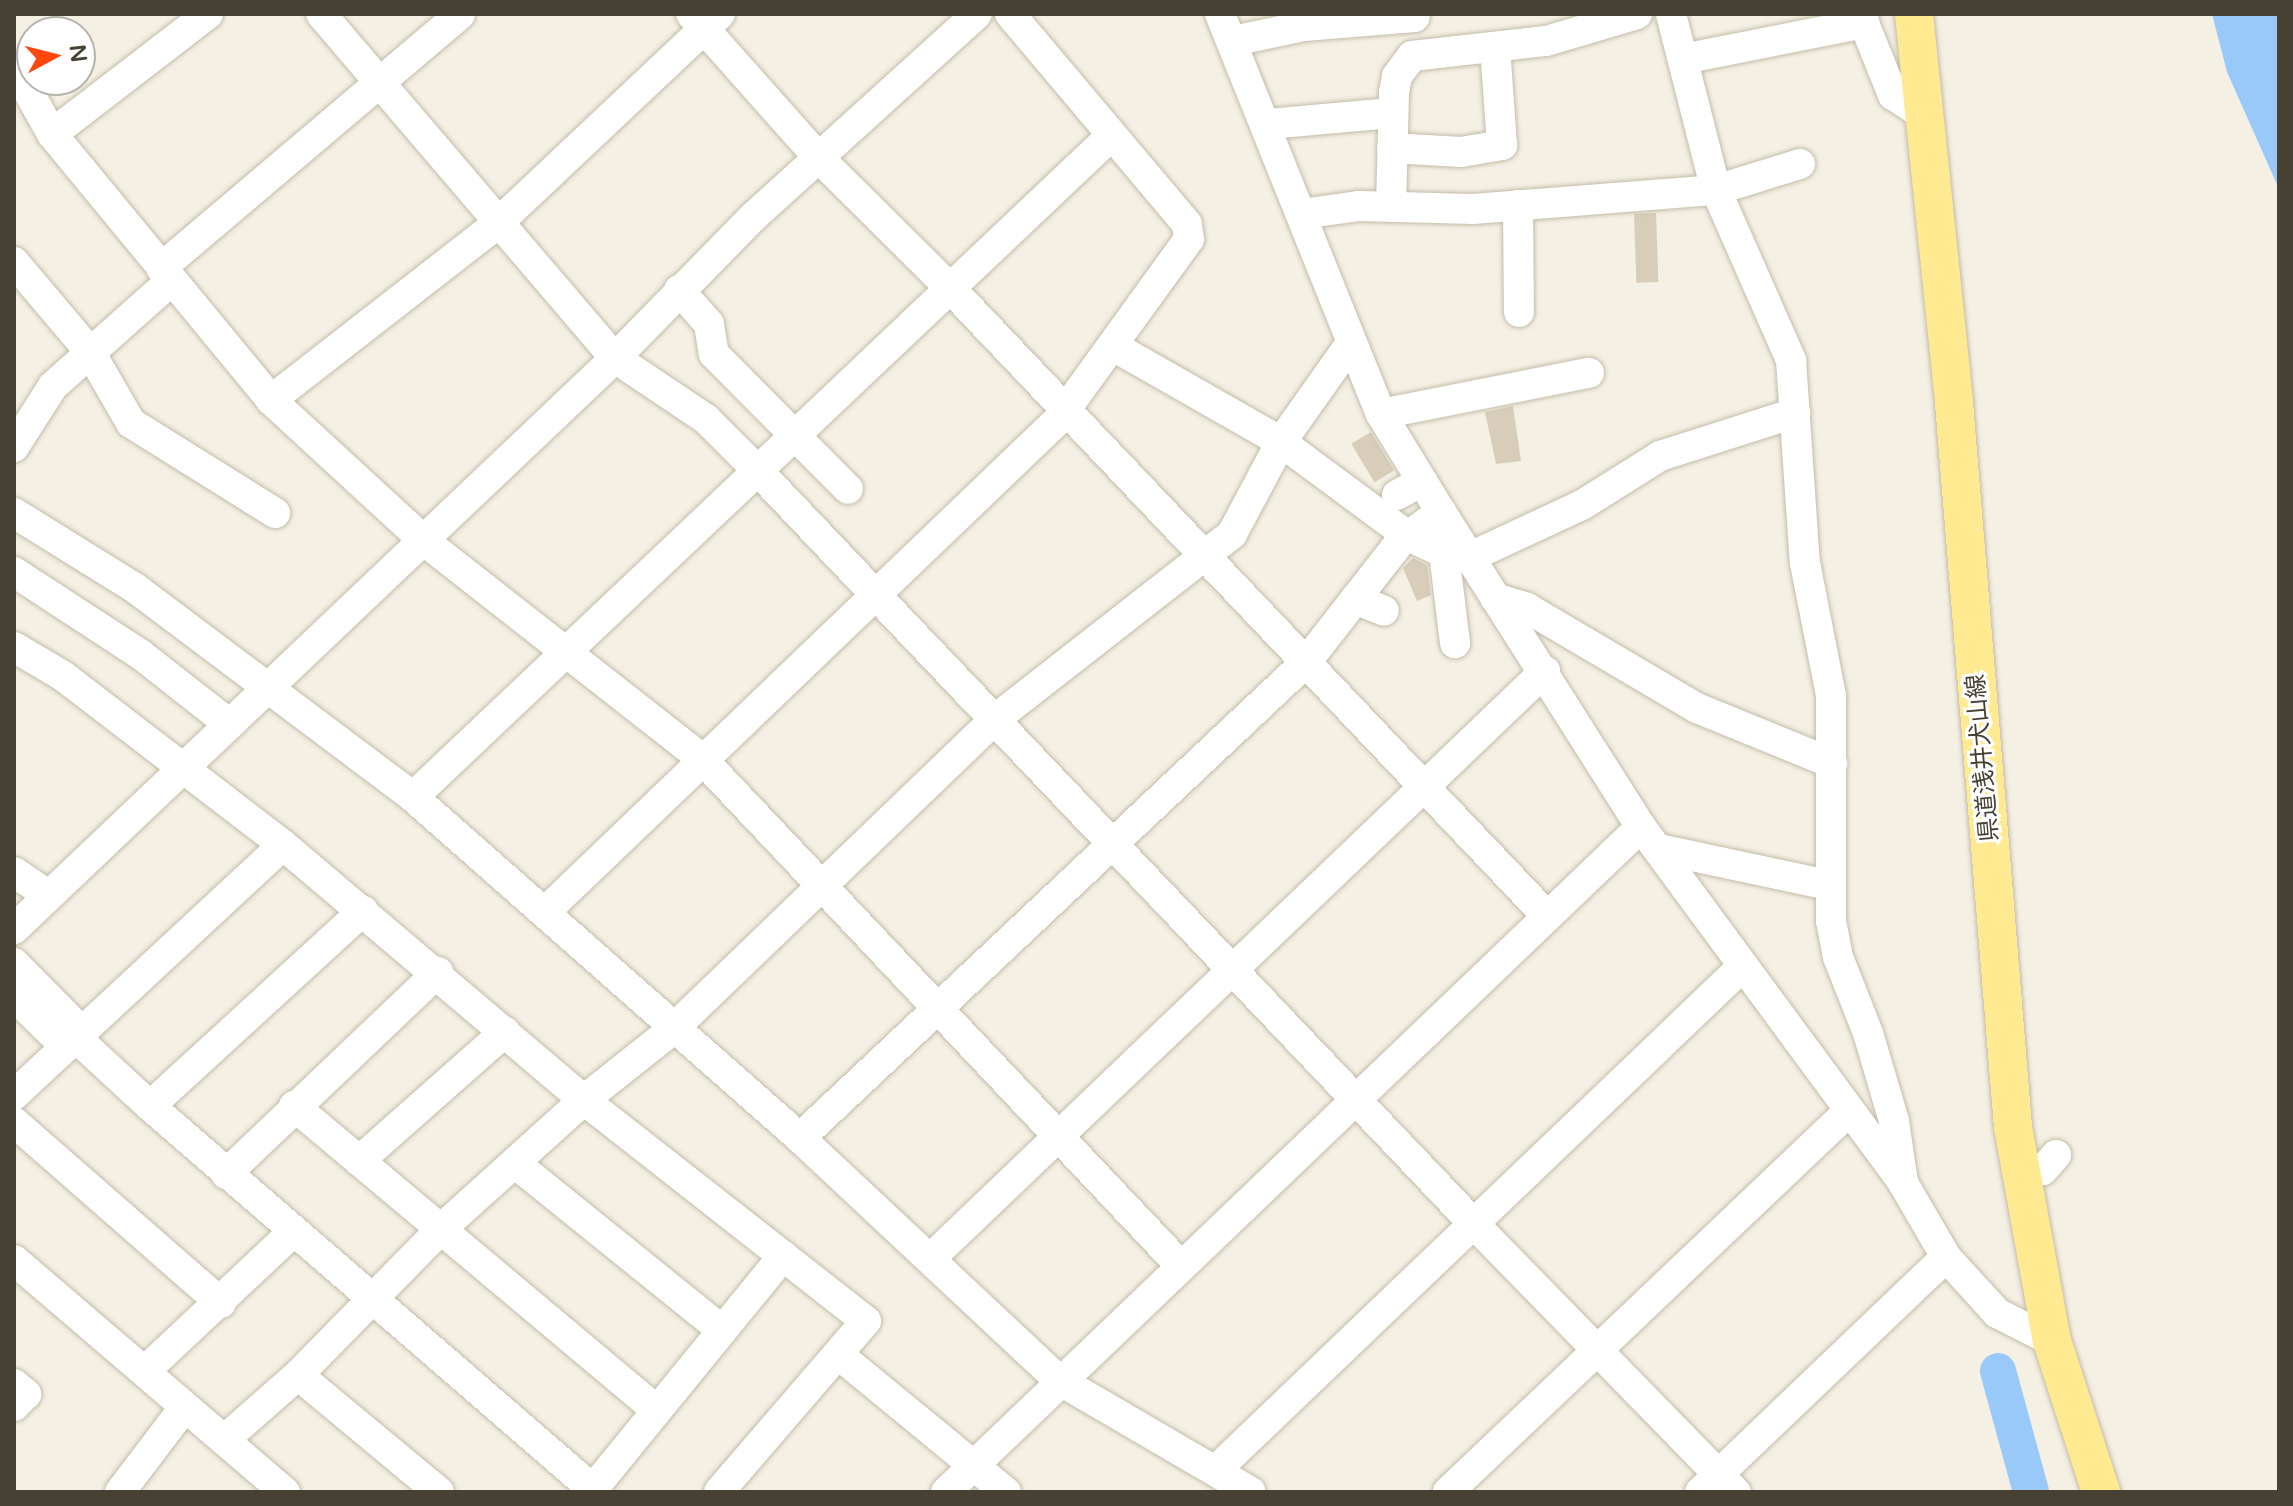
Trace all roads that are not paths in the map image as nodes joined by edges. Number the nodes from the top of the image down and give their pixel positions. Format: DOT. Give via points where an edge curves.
graph roads {
  1 [pos="208,14"];
  2 [pos="321,14"];
  3 [pos="460,14"];
  4 [pos="977,14"];
  5 [pos="1010,14"];
  6 [pos="1220,14"];
  7 [pos="1637,14"];
  8 [pos="1671,14"];
  9 [pos="1914,14"];
  10 [pos="1415,15"];
  11 [pos="705,19"];
  12 [pos="1863,19"];
  13 [pos="1303,20"];
  14 [pos="1233,41"];
  15 [pos="1495,47"];
  16 [pos="1419,52"];
  17 [pos="1683,59"];
  18 [pos="14,66"];
  19 [pos="379,82"];
  20 [pos="1392,113"];
  21 [pos="1925,116"];
  22 [pos="1268,124"];
  23 [pos="52,134"];
  24 [pos="1111,136"];
  25 [pos="1392,148"];
  26 [pos="818,157"];
  27 [pos="1800,164"];
  28 [pos="1716,190"];
  29 [pos="1518,205"];
  30 [pos="1391,207"];
  31 [pos="1302,214"];
  32 [pos="498,223"];
  33 [pos="14,262"];
  34 [pos="166,274"];
  35 [pos="950,288"];
  36 [pos="679,290"];
  37 [pos="1519,312"];
  38 [pos="1351,343"];
  39 [pos="1113,346"];
  40 [pos="90,352"];
  41 [pos="615,358"];
  42 [pos="1589,373"];
  43 [pos="271,400"];
  44 [pos="1066,411"];
  45 [pos="1795,413"];
  46 [pos="1381,414"];
  47 [pos="795,434"];
  48 [pos="1281,442"];
  49 [pos="14,447"];
  50 [pos="757,470"];
  51 [pos="848,489"];
  52 [pos="1441,512"];
  53 [pos="14,513"];
  54 [pos="275,513"];
  55 [pos="1408,536"];
  56 [pos="423,540"];
  57 [pos="80,552"];
  58 [pos="1203,554"];
  59 [pos="1457,555"];
  60 [pos="14,572"];
  61 [pos="874,594"];
  62 [pos="56,597"];
  63 [pos="1495,598"];
  64 [pos="1355,599"];
  65 [pos="1384,611"];
  66 [pos="1455,643"];
  67 [pos="14,647"];
  68 [pos="563,653"];
  69 [pos="1307,661"];
  70 [pos="1545,671"];
  71 [pos="265,690"];
  72 [pos="994,720"];
  73 [pos="228,723"];
  74 [pos="702,759"];
  75 [pos="1832,763"];
  76 [pos="183,768"];
  77 [pos="1422,787"];
  78 [pos="413,797"];
  79 [pos="1650,838"];
  80 [pos="1114,843"];
  81 [pos="283,845"];
  82 [pos="14,872"];
  83 [pos="1828,885"];
  84 [pos="822,887"];
  85 [pos="49,896"];
  86 [pos="363,911"];
  87 [pos="545,912"];
  88 [pos="1547,916"];
  89 [pos="14,929"];
  90 [pos="14,963"];
  91 [pos="1743,966"];
  92 [pos="1231,970"];
  93 [pos="438,972"];
  94 [pos="14,996"];
  95 [pos="941,1009"];
  96 [pos="672,1030"];
  97 [pos="505,1032"];
  98 [pos="72,1038"];
  99 [pos="14,1095"];
  100 [pos="1355,1099"];
  101 [pos="584,1100"];
  102 [pos="150,1106"];
  103 [pos="294,1106"];
  104 [pos="1847,1113"];
  105 [pos="14,1122"];
  106 [pos="800,1138"];
  107 [pos="1059,1139"];
  108 [pos="2056,1155"];
  109 [pos="359,1161"];
  110 [pos="516,1164"];
  111 [pos="2021,1173"];
  112 [pos="226,1174"];
  113 [pos="1903,1183"];
  114 [pos="1476,1226"];
  115 [pos="441,1229"];
  116 [pos="293,1232"];
  117 [pos="783,1256"];
  118 [pos="1946,1257"];
  119 [pos="930,1259"];
  120 [pos="14,1260"];
  121 [pos="1180,1265"];
  122 [pos="372,1298"];
  123 [pos="221,1303"];
  124 [pos="722,1330"];
  125 [pos="2052,1341"];
  126 [pos="1596,1350"];
  127 [pos="839,1355"];
  128 [pos="145,1371"];
  129 [pos="298,1375"];
  130 [pos="1059,1380"];
  131 [pos="14,1384"];
  132 [pos="14,1406"];
  133 [pos="183,1409"];
  134 [pos="655,1409"];
  135 [pos="224,1440"];
  136 [pos="973,1467"];
  137 [pos="1216,1470"];
  138 [pos="1718,1486"];
  139 [pos="595,1491"];
  140 [pos="120,1492"];
  141 [pos="285,1492"];
  142 [pos="439,1492"];
  143 [pos="719,1492"];
  144 [pos="946,1492"];
  145 [pos="1006,1492"];
  146 [pos="1251,1492"];
  147 [pos="1448,1492"];
  148 [pos="2101,1492"];
  1 -- 23 [label="street"];
  2 -- 19 [label="street"];
  3 -- 19 [label="street"];
  4 -- 26 [label="street"];
  5 -- 24 [label="street"];
  6 -- 14 [label="street"];
  7 -- 15 [label="street" via="1546,41"];
  8 -- 17 [label="street"];
  9 -- 21 [label="main road, 県道浅井犬山線"];
  10 -- 13 [label="street"];
  10 -- 16 [label="street"];
  11 -- 26 [label="street"];
  11 -- 32 [label="street"];
  12 -- 17 [label="street"];
  12 -- 21 [label="street" via="1893,95"];
  13 -- 14 [label="street"];
  14 -- 22 [label="street"];
  15 -- 16 [label="street"];
  15 -- 25 [label="street" via="1502,145 1461,152"];
  16 -- 20 [label="street" via="1397,76"];
  17 -- 28 [label="street"];
  18 -- 23 [label="street"];
  19 -- 32 [label="street"];
  19 -- 34 [label="street"];
  20 -- 22 [label="street"];
  20 -- 25 [label="street"];
  21 -- 111 [label="main road, 県道浅井犬山線" via="1954,403 2003,1030"];
  22 -- 31 [label="street"];
  23 -- 34 [label="street"];
  24 -- 35 [label="street"];
  24 -- 39 [label="street" via="1168,186 1189,239"];
  25 -- 30 [label="street"];
  26 -- 35 [label="street"];
  26 -- 36 [label="street"];
  27 -- 28 [label="street"];
  28 -- 29 [label="street"];
  28 -- 45 [label="street" via="1791,360"];
  29 -- 30 [label="street"];
  29 -- 37 [label="street"];
  30 -- 31 [label="street"];
  31 -- 38 [label="street"];
  32 -- 41 [label="street"];
  32 -- 43 [label="street"];
  33 -- 40 [label="street"];
  34 -- 40 [label="street"];
  34 -- 43 [label="street"];
  35 -- 44 [label="street"];
  35 -- 47 [label="street"];
  36 -- 41 [label="street"];
  36 -- 47 [label="street" via="709,324 714,354"];
  38 -- 46 [label="street"];
  38 -- 48 [label="street"];
  39 -- 44 [label="street"];
  39 -- 48 [label="street"];
  40 -- 49 [label="street" via="53,386"];
  40 -- 54 [label="street" via="131,423"];
  41 -- 50 [label="street" via="706,419"];
  41 -- 56 [label="street"];
  42 -- 46 [label="street"];
  43 -- 56 [label="street"];
  44 -- 58 [label="street"];
  44 -- 61 [label="street"];
  45 -- 59 [label="street" via="1660,456 1582,505"];
  45 -- 75 [label="street" via="1805,563 1831,696"];
  46 -- 52 [label="street" via="1410,488"];
  47 -- 50 [label="street"];
  47 -- 51 [label="street"];
  48 -- 55 [label="street"];
  48 -- 58 [label="street" via="1232,534"];
  50 -- 61 [label="street"];
  50 -- 68 [label="street"];
  52 -- 55 [label="street"];
  52 -- 59 [label="street"];
  53 -- 57 [label="street"];
  55 -- 59 [label="street"];
  55 -- 64 [label="street"];
  56 -- 68 [label="street"];
  56 -- 71 [label="street"];
  57 -- 62 [label="street"];
  57 -- 71 [label="street" via="197,633"];
  58 -- 69 [label="street"];
  58 -- 72 [label="street"];
  59 -- 63 [label="street"];
  59 -- 66 [label="street"];
  60 -- 62 [label="street"];
  61 -- 72 [label="street"];
  61 -- 74 [label="street"];
  62 -- 73 [label="street"];
  63 -- 70 [label="street"];
  63 -- 75 [label="street" via="1527,608 1697,708"];
  64 -- 65 [label="street"];
  64 -- 69 [label="street"];
  67 -- 76 [label="street" via="63,676"];
  68 -- 74 [label="street"];
  68 -- 78 [label="street"];
  69 -- 77 [label="street"];
  69 -- 80 [label="street"];
  70 -- 77 [label="street"];
  70 -- 79 [label="street"];
  71 -- 73 [label="street"];
  71 -- 78 [label="street"];
  72 -- 80 [label="street"];
  72 -- 84 [label="street"];
  73 -- 76 [label="street"];
  74 -- 84 [label="street"];
  74 -- 87 [label="street"];
  75 -- 83 [label="street"];
  76 -- 81 [label="street"];
  76 -- 85 [label="street"];
  77 -- 88 [label="street"];
  77 -- 92 [label="street"];
  78 -- 87 [label="street"];
  79 -- 83 [label="street"];
  79 -- 88 [label="street"];
  79 -- 91 [label="street"];
  80 -- 92 [label="street"];
  80 -- 95 [label="street"];
  81 -- 86 [label="street"];
  81 -- 98 [label="street"];
  82 -- 85 [label="street"];
  83 -- 113 [label="street" via="1838,957 1894,1121"];
  84 -- 95 [label="street"];
  84 -- 96 [label="street"];
  85 -- 89 [label="street"];
  86 -- 93 [label="street"];
  86 -- 102 [label="street"];
  87 -- 96 [label="street"];
  88 -- 100 [label="street"];
  90 -- 98 [label="street"];
  91 -- 104 [label="street"];
  91 -- 114 [label="street"];
  92 -- 100 [label="street"];
  92 -- 107 [label="street"];
  93 -- 97 [label="street"];
  93 -- 103 [label="street"];
  94 -- 98 [label="street"];
  95 -- 106 [label="street"];
  95 -- 107 [label="street"];
  96 -- 101 [label="street"];
  96 -- 106 [label="street"];
  97 -- 101 [label="street"];
  97 -- 109 [label="street"];
  98 -- 99 [label="street"];
  98 -- 102 [label="street"];
  100 -- 114 [label="street"];
  100 -- 121 [label="street"];
  101 -- 110 [label="street"];
  101 -- 117 [label="street"];
  102 -- 112 [label="street"];
  103 -- 109 [label="street"];
  103 -- 112 [label="street"];
  104 -- 113 [label="street"];
  104 -- 126 [label="street"];
  105 -- 123 [label="street"];
  106 -- 119 [label="street"];
  107 -- 119 [label="street"];
  107 -- 121 [label="street"];
  108 -- 111 [label="street" via="2043,1170"];
  109 -- 115 [label="street"];
  110 -- 115 [label="street"];
  110 -- 124 [label="street"];
  111 -- 125 [label="main road, 県道浅井犬山線"];
  112 -- 116 [label="street"];
  113 -- 118 [label="street"];
  114 -- 126 [label="street"];
  114 -- 137 [label="street"];
  115 -- 122 [label="street"];
  115 -- 134 [label="street"];
  116 -- 122 [label="street"];
  116 -- 123 [label="street"];
  117 -- 124 [label="street"];
  117 -- 127 [label="street" via="866,1321"];
  118 -- 125 [label="street" via="1997,1313"];
  118 -- 138 [label="street"];
  119 -- 130 [label="street"];
  120 -- 128 [label="street"];
  121 -- 130 [label="street"];
  122 -- 129 [label="street"];
  122 -- 139 [label="street"];
  123 -- 128 [label="street"];
  124 -- 134 [label="street"];
  125 -- 148 [label="main road, 県道浅井犬山線"];
  126 -- 138 [label="street"];
  126 -- 147 [label="street"];
  127 -- 136 [label="street"];
  127 -- 143 [label="street"];
  128 -- 133 [label="street"];
  129 -- 135 [label="street"];
  129 -- 142 [label="street"];
  130 -- 136 [label="street"];
  130 -- 137 [label="street"];
  131 -- 132 [label="street" via="26,1394"];
  133 -- 135 [label="street"];
  133 -- 140 [label="street"];
  134 -- 139 [label="street"];
  135 -- 141 [label="street"];
  136 -- 144 [label="street"];
  136 -- 145 [label="street"];
  137 -- 146 [label="street"];
}
